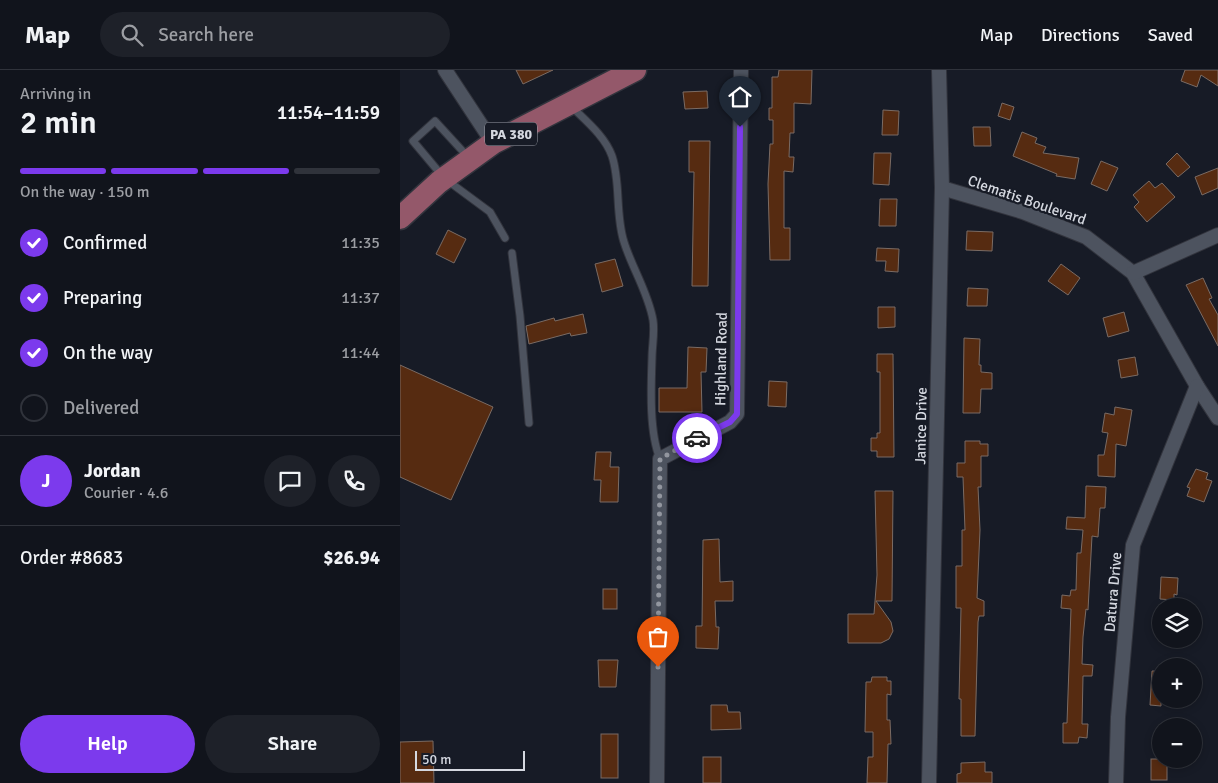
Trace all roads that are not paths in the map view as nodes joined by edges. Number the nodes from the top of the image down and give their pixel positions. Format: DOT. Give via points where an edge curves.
graph roads {
  1 [pos="635,70"];
  2 [pos="741,70"];
  3 [pos="939,70"];
  4 [pos="450,72"];
  5 [pos="569,104"];
  6 [pos="493,143"];
  7 [pos="469,159"];
  8 [pos="444,178"];
  9 [pos="942,188"];
  10 [pos="400,218"];
  11 [pos="1218,235"];
  12 [pos="505,238"];
  13 [pos="512,253"];
  14 [pos="1133,273"];
  15 [pos="1197,386"];
  16 [pos="1218,418"];
  17 [pos="529,423"];
  18 [pos="660,459"];
  19 [pos="657,783"];
  20 [pos="929,783"];
  21 [pos="1116,783"];
  1 -- 5 [label="main road, PA 380"];
  2 -- 18 [label="street, Highland Road" via="737,414 730,422"];
  3 -- 9 [label="street, Janice Drive"];
  4 -- 6 [label="street"];
  5 -- 6 [label="main road, PA 380"];
  5 -- 18 [label="lane" via="596,131 612,155 618,222 653,321 654,446"];
  6 -- 7 [label="main road, PA 380"];
  7 -- 8 [label="main road, PA 380"];
  7 -- 8 [label="lane" via="435,121 413,141"];
  8 -- 10 [label="main road, PA 380"];
  8 -- 12 [label="lane" via="490,212"];
  9 -- 14 [label="street, Clematis Boulevard" via="1023,212 1086,237"];
  9 -- 20 [label="street, Janice Drive"];
  11 -- 14 [label="street"];
  13 -- 17 [label="lane"];
  14 -- 15 [label="street, Clematis Boulevard"];
  15 -- 16 [label="street, Clematis Boulevard"];
  15 -- 21 [label="street, Datura Drive" via="1134,545 1118,717"];
  18 -- 19 [label="street"];
}
